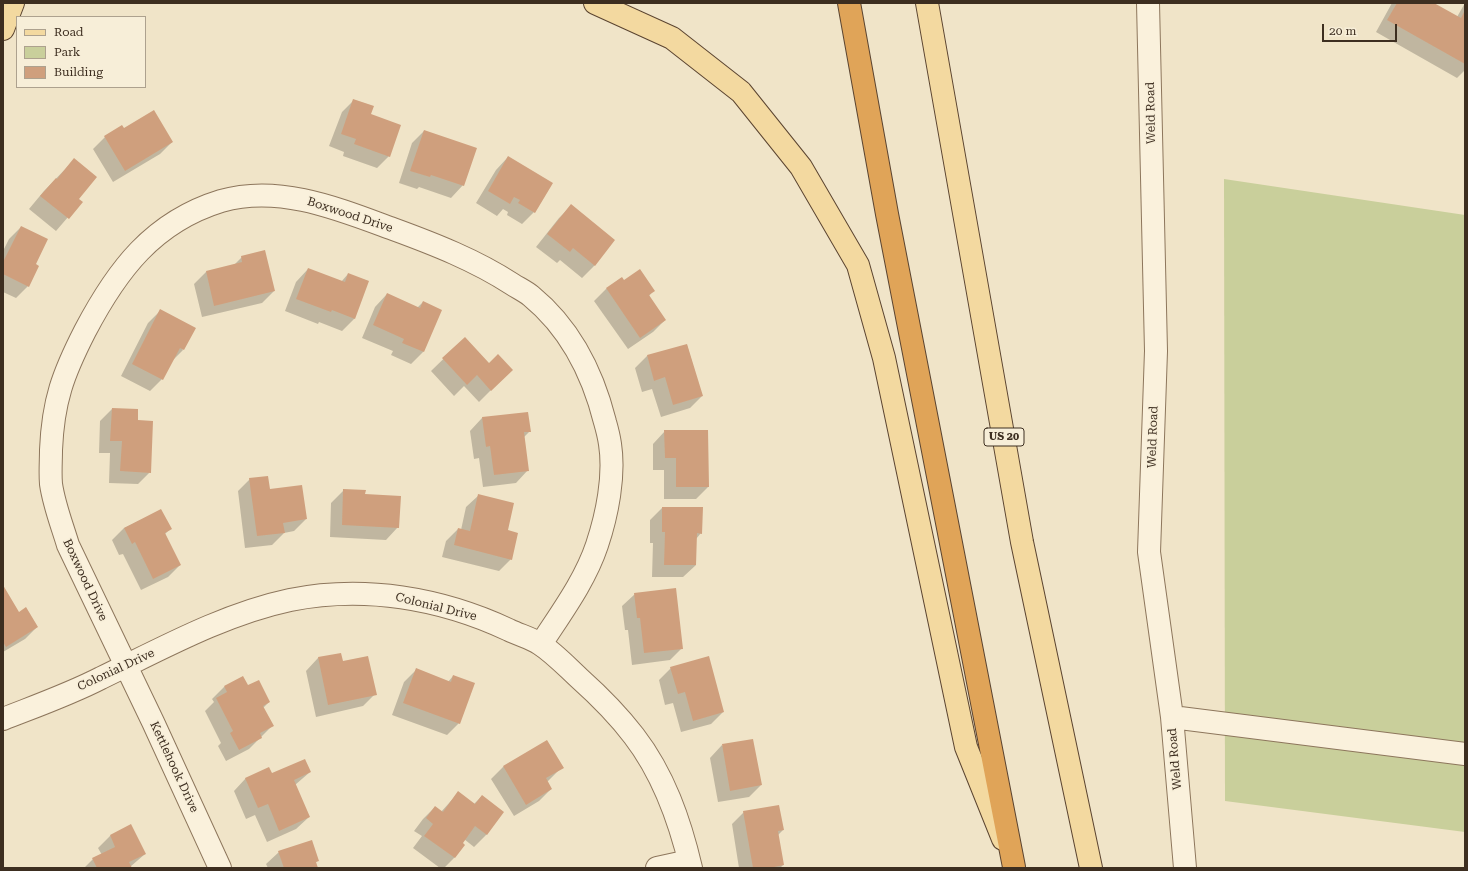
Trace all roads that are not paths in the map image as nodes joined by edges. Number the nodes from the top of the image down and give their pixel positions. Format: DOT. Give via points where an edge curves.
graph roads {
  1 [pos="13,3"];
  2 [pos="595,3"];
  3 [pos="849,3"];
  4 [pos="927,3"];
  5 [pos="1148,3"];
  6 [pos="3,29"];
  7 [pos="541,644"];
  8 [pos="126,666"];
  9 [pos="1172,717"];
  10 [pos="3,719"];
  11 [pos="1465,754"];
  12 [pos="690,864"];
  13 [pos="1014,867"];
  14 [pos="220,868"];
  15 [pos="657,868"];
  16 [pos="1091,868"];
  17 [pos="1185,868"];
  1 -- 6 [label="main road"];
  2 -- 13 [label="main road" via="672,38 741,92 801,166 858,265 884,358 966,747"];
  3 -- 13 [label="highway"];
  4 -- 16 [label="main road, US 20" via="1022,542"];
  5 -- 9 [label="street, Weld Road" via="1156,351 1149,552"];
  7 -- 8 [label="street, Colonial Drive" via="465,612 410,598 373,594 333,595 290,600 248,612 195,633"];
  7 -- 8 [label="street, Boxwood Drive" via="583,578 607,511 611,479 611,445 600,400 585,364 570,339 531,296 472,260 309,200 281,196 248,196 222,201 191,213 169,225 138,251 97,308 66,370 58,395 52,425 51,455 51,484 58,515 73,557"];
  7 -- 12 [label="street, Colonial Drive" via="599,696 634,736 660,776 676,815"];
  8 -- 10 [label="street, Colonial Drive"];
  8 -- 14 [label="street, Kettlehook Drive"];
  9 -- 11 [label="street"];
  9 -- 17 [label="street, Weld Road"];
  12 -- 15 [label="street"];
}
